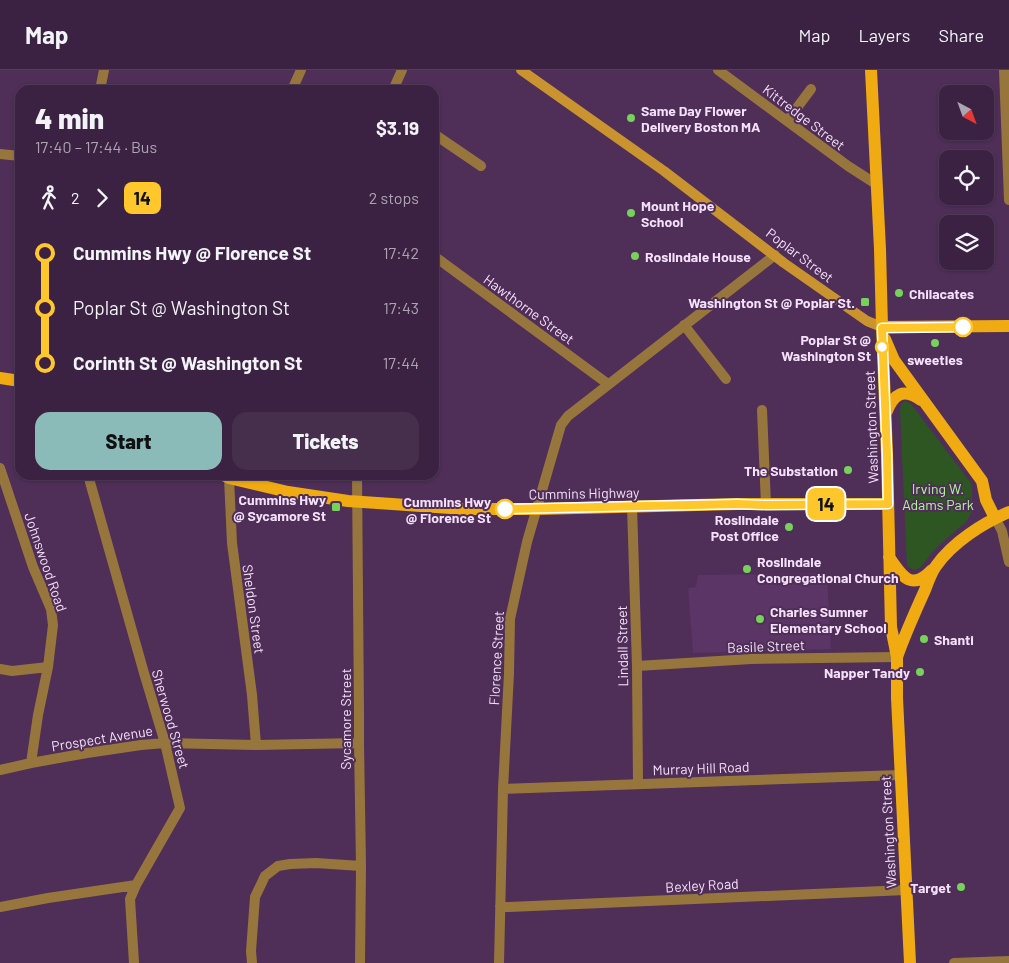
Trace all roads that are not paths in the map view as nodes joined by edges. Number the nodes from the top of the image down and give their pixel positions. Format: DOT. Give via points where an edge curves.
graph roads {
  1 [pos="104,70"];
  2 [pos="301,70"];
  3 [pos="402,70"];
  4 [pos="521,70"];
  5 [pos="718,70"];
  6 [pos="871,70"];
  7 [pos="1004,70"];
  8 [pos="101,85"];
  9 [pos="294,85"];
  10 [pos="395,85"];
  11 [pos="811,89"];
  12 [pos="787,121"];
  13 [pos="439,137"];
  14 [pos="0,154"];
  15 [pos="15,156"];
  16 [pos="481,166"];
  17 [pos="876,184"];
  18 [pos="1009,200"];
  19 [pos="775,256"];
  20 [pos="439,260"];
  21 [pos="684,325"];
  22 [pos="1009,326"];
  23 [pos="882,328"];
  24 [pos="0,378"];
  25 [pos="726,379"];
  26 [pos="15,380"];
  27 [pos="608,384"];
  28 [pos="926,403"];
  29 [pos="762,410"];
  30 [pos="885,415"];
  31 [pos="0,468"];
  32 [pos="89,480"];
  33 [pos="226,480"];
  34 [pos="242,480"];
  35 [pos="357,480"];
  36 [pos="357,502"];
  37 [pos="888,504"];
  38 [pos="766,505"];
  39 [pos="632,506"];
  40 [pos="537,509"];
  41 [pos="1009,512"];
  42 [pos="995,518"];
  43 [pos="889,557"];
  44 [pos="1009,562"];
  45 [pos="936,566"];
  46 [pos="897,657"];
  47 [pos="637,666"];
  48 [pos="48,667"];
  49 [pos="0,669"];
  50 [pos="165,743"];
  51 [pos="359,743"];
  52 [pos="256,744"];
  53 [pos="31,763"];
  54 [pos="0,770"];
  55 [pos="900,775"];
  56 [pos="638,784"];
  57 [pos="503,789"];
  58 [pos="361,866"];
  59 [pos="136,885"];
  60 [pos="906,890"];
  61 [pos="500,906"];
  62 [pos="0,907"];
  63 [pos="1009,961"];
  64 [pos="134,963"];
  65 [pos="252,963"];
  66 [pos="360,963"];
  67 [pos="499,963"];
  68 [pos="910,963"];
  69 [pos="954,963"];
  1 -- 8 [label="street"];
  2 -- 9 [label="street"];
  3 -- 10 [label="street"];
  4 -- 19 [label="street, Poplar Street" via="664,171"];
  5 -- 12 [label="street, Kittredge Street"];
  6 -- 17 [label="main road, Washington Street"];
  7 -- 18 [label="street"];
  11 -- 12 [label="street"];
  12 -- 17 [label="street, Kittredge Street"];
  13 -- 16 [label="street"];
  14 -- 15 [label="street"];
  17 -- 23 [label="main road, Washington Street"];
  19 -- 21 [label="street, Florence Street"];
  19 -- 23 [label="street, Poplar Street" via="865,320"];
  20 -- 27 [label="street, Hawthorne Street"];
  21 -- 25 [label="street"];
  21 -- 27 [label="street, Florence Street"];
  22 -- 23 [label="main road"];
  23 -- 28 [label="main road" via="894,360"];
  23 -- 30 [label="main road, Washington Street"];
  24 -- 26 [label="main road"];
  27 -- 40 [label="street, Florence Street" via="561,425"];
  28 -- 30 [label="main road" via="910,394 899,395"];
  28 -- 42 [label="main road" via="982,481 986,500"];
  29 -- 38 [label="street"];
  30 -- 37 [label="main road, Washington Street"];
  31 -- 48 [label="street, Johnswood Road" via="33,568 51,609 53,625"];
  32 -- 50 [label="street, Sherwood Street"];
  33 -- 52 [label="street, Sheldon Street"];
  34 -- 36 [label="main road, Cummins Highway" via="288,492"];
  35 -- 36 [label="street, Sycamore Street"];
  36 -- 40 [label="main road, Cummins Highway" via="465,509"];
  36 -- 51 [label="street, Sycamore Street"];
  37 -- 38 [label="main road, Cummins Highway"];
  37 -- 43 [label="main road, Washington Street"];
  38 -- 39 [label="main road, Cummins Highway"];
  39 -- 40 [label="main road, Cummins Highway"];
  39 -- 47 [label="street, Lindall Street"];
  40 -- 57 [label="street, Florence Street" via="510,619"];
  41 -- 42 [label="main road"];
  42 -- 44 [label="street" via="1002,531"];
  42 -- 45 [label="main road" via="976,529"];
  43 -- 45 [label="main road" via="908,580 922,578"];
  43 -- 46 [label="main road, Washington Street" via="891,627"];
  45 -- 46 [label="main road"];
  46 -- 47 [label="street, Basile Street" via="752,659"];
  46 -- 55 [label="main road, Washington Street"];
  47 -- 56 [label="street, Lindall Street"];
  48 -- 49 [label="street"];
  48 -- 53 [label="street, Johnswood Road"];
  50 -- 52 [label="street, Prospect Avenue"];
  50 -- 53 [label="street, Prospect Avenue"];
  50 -- 59 [label="street, Sherwood Street" via="180,808"];
  51 -- 52 [label="street, Prospect Avenue"];
  51 -- 58 [label="street, Sycamore Street"];
  53 -- 54 [label="street, Prospect Avenue"];
  55 -- 56 [label="street, Murray Hill Road"];
  55 -- 60 [label="main road, Washington Street"];
  56 -- 57 [label="street, Murray Hill Road"];
  57 -- 61 [label="street, Florence Street"];
  58 -- 65 [label="street" via="290,864 278,866 265,876 255,897"];
  58 -- 66 [label="street, Sycamore Street"];
  59 -- 62 [label="street"];
  59 -- 64 [label="street, Sherwood Street" via="130,899"];
  60 -- 61 [label="street, Bexley Road"];
  60 -- 68 [label="main road, Washington Street"];
  61 -- 67 [label="street, Florence Street"];
  63 -- 69 [label="street"];
}
